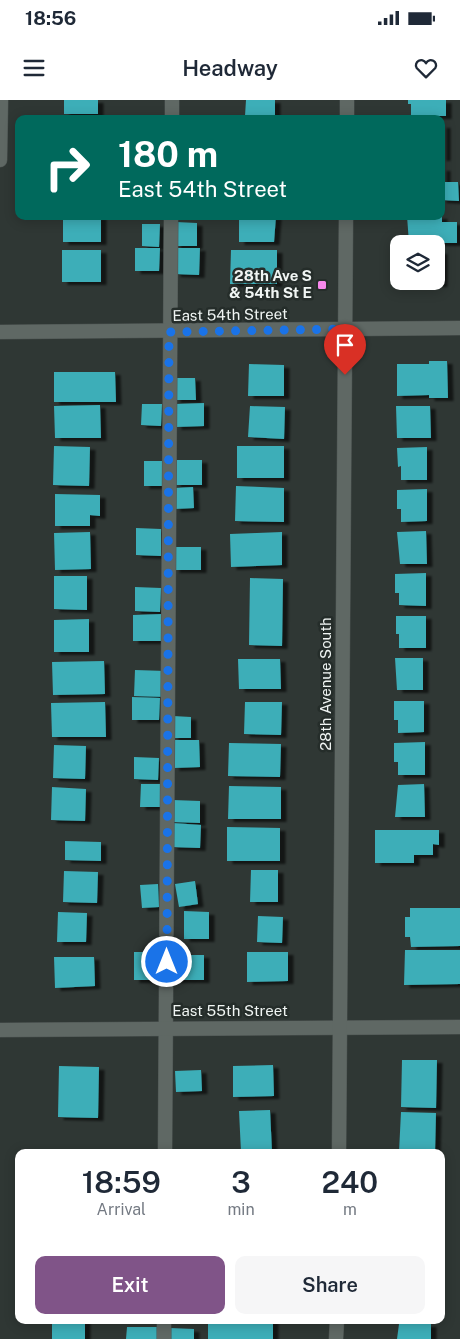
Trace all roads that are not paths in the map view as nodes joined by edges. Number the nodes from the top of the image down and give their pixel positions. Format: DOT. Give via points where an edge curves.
graph roads {
  1 [pos="0,100"];
  2 [pos="172,100"];
  3 [pos="347,100"];
  4 [pos="172,115"];
  5 [pos="347,115"];
  6 [pos="0,160"];
  7 [pos="171,220"];
  8 [pos="346,220"];
  9 [pos="460,328"];
  10 [pos="346,329"];
  11 [pos="0,332"];
  12 [pos="169,332"];
  13 [pos="340,1027"];
  14 [pos="460,1027"];
  15 [pos="167,1028"];
  16 [pos="0,1030"];
  17 [pos="166,1149"];
  18 [pos="338,1149"];
  19 [pos="164,1324"];
  20 [pos="336,1324"];
  21 [pos="164,1339"];
  22 [pos="336,1339"];
  1 -- 6 [label="street"];
  2 -- 4 [label="street"];
  3 -- 5 [label="street"];
  7 -- 12 [label="street"];
  8 -- 10 [label="street, 28th Avenue South"];
  9 -- 10 [label="street, East 54th Street"];
  10 -- 12 [label="street, East 54th Street"];
  10 -- 13 [label="street, 28th Avenue South"];
  11 -- 12 [label="street, East 54th Street"];
  12 -- 15 [label="street"];
  13 -- 14 [label="street, East 55th Street"];
  13 -- 15 [label="street, East 55th Street"];
  13 -- 18 [label="street, 28th Avenue South"];
  15 -- 16 [label="street, East 55th Street"];
  15 -- 17 [label="street"];
  19 -- 21 [label="street"];
  20 -- 22 [label="street"];
}
